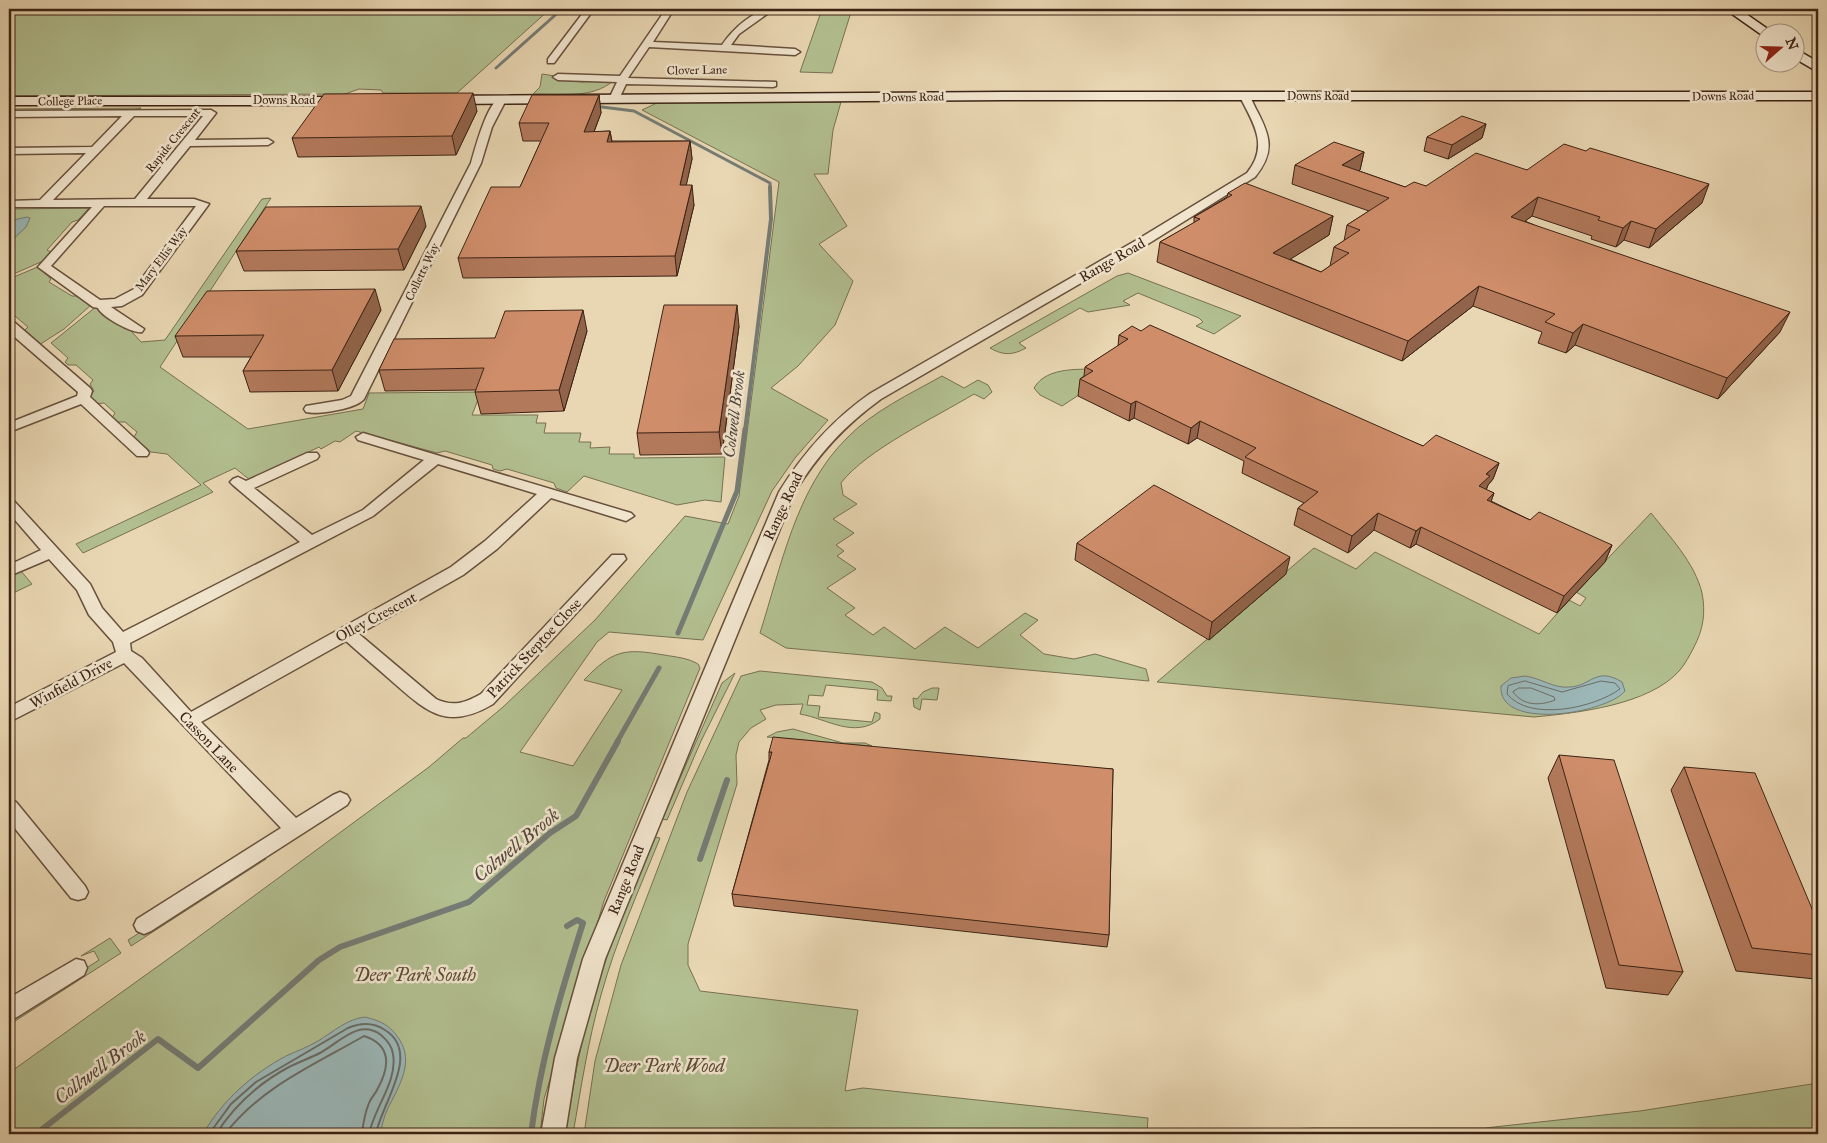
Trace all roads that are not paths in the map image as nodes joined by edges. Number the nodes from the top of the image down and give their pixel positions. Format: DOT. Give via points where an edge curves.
graph roads {
  1 [pos="590,9"];
  2 [pos="670,9"];
  3 [pos="770,9"];
  4 [pos="1731,9"];
  5 [pos="1754,24"];
  6 [pos="646,44"];
  7 [pos="726,46"];
  8 [pos="795,52"];
  9 [pos="1804,59"];
  10 [pos="551,61"];
  11 [pos="1818,68"];
  12 [pos="558,77"];
  13 [pos="623,80"];
  14 [pos="773,84"];
  15 [pos="1818,96"];
  16 [pos="1245,97"];
  17 [pos="614,99"];
  18 [pos="9,100"];
  19 [pos="432,100"];
  20 [pos="501,100"];
  21 [pos="362,101"];
  22 [pos="131,113"];
  23 [pos="9,114"];
  24 [pos="268,142"];
  25 [pos="187,143"];
  26 [pos="95,150"];
  27 [pos="9,151"];
  28 [pos="138,203"];
  29 [pos="9,204"];
  30 [pos="43,204"];
  31 [pos="100,204"];
  32 [pos="106,304"];
  33 [pos="9,325"];
  34 [pos="138,329"];
  35 [pos="83,398"];
  36 [pos="311,409"];
  37 [pos="9,428"];
  38 [pos="363,437"];
  39 [pos="142,453"];
  40 [pos="312,456"];
  41 [pos="436,458"];
  42 [pos="549,492"];
  43 [pos="9,504"];
  44 [pos="626,516"];
  45 [pos="311,543"];
  46 [pos="52,551"];
  47 [pos="618,559"];
  48 [pos="9,571"];
  49 [pos="346,632"];
  50 [pos="123,647"];
  51 [pos="9,715"];
  52 [pos="189,721"];
  53 [pos="340,800"];
  54 [pos="9,806"];
  55 [pos="294,829"];
  56 [pos="78,892"];
  57 [pos="144,925"];
  58 [pos="76,968"];
  59 [pos="9,1010"];
  60 [pos="553,1134"];
  1 -- 10 [label="street"];
  2 -- 6 [label="street"];
  3 -- 7 [label="street" via="736,32"];
  4 -- 5 [label="street"];
  6 -- 7 [label="street"];
  6 -- 13 [label="street"];
  7 -- 8 [label="street"];
  9 -- 11 [label="street"];
  12 -- 13 [label="street, Clover Lane"];
  13 -- 14 [label="street, Clover Lane"];
  13 -- 17 [label="street"];
  15 -- 16 [label="street, Downs Road"];
  16 -- 17 [label="street, Downs Road"];
  16 -- 60 [label="street, Range Road" via="1266,146 1260,166 1252,176 876,396 836,425 803,464 787,492 594,958 566,1058"];
  17 -- 20 [label="street, Downs Road"];
  18 -- 21 [label="street, Downs Road"];
  19 -- 20 [label="street, Downs Road"];
  20 -- 36 [label="street, Colletts Way" via="487,127 476,164 357,399"];
  22 -- 23 [label="street, College Place"];
  22 -- 25 [label="street, Rapide Crescent" via="211,114"];
  22 -- 26 [label="street"];
  24 -- 25 [label="street"];
  25 -- 28 [label="street, Rapide Crescent"];
  26 -- 27 [label="street"];
  26 -- 30 [label="street"];
  28 -- 31 [label="street, Mary Ellis Way"];
  28 -- 32 [label="street, Mary Ellis Way" via="203,204 138,292 122,302"];
  29 -- 30 [label="street, Mary Ellis Way"];
  30 -- 31 [label="street, Mary Ellis Way"];
  31 -- 32 [label="street" via="44,267 97,304"];
  32 -- 34 [label="street" via="104,309 111,315"];
  33 -- 35 [label="street" via="85,391"];
  35 -- 37 [label="street"];
  35 -- 39 [label="street"];
  38 -- 41 [label="street"];
  40 -- 45 [label="street" via="241,484"];
  41 -- 42 [label="street"];
  41 -- 45 [label="street" via="376,509"];
  42 -- 44 [label="street"];
  42 -- 49 [label="street, Olley Crescent" via="492,545 458,571"];
  43 -- 46 [label="street, Winfield Drive"];
  45 -- 50 [label="street"];
  46 -- 48 [label="street"];
  46 -- 50 [label="street, Winfield Drive" via="84,588 95,611"];
  47 -- 49 [label="street, Patrick Steptoe Close" via="487,699 472,709 442,711 430,704"];
  49 -- 52 [label="street, Olley Crescent"];
  50 -- 51 [label="street, Winfield Drive"];
  50 -- 52 [label="street, Casson Lane"];
  52 -- 55 [label="street, Casson Lane"];
  53 -- 55 [label="street"];
  54 -- 56 [label="street"];
  55 -- 57 [label="street"];
  58 -- 59 [label="street"];
}
